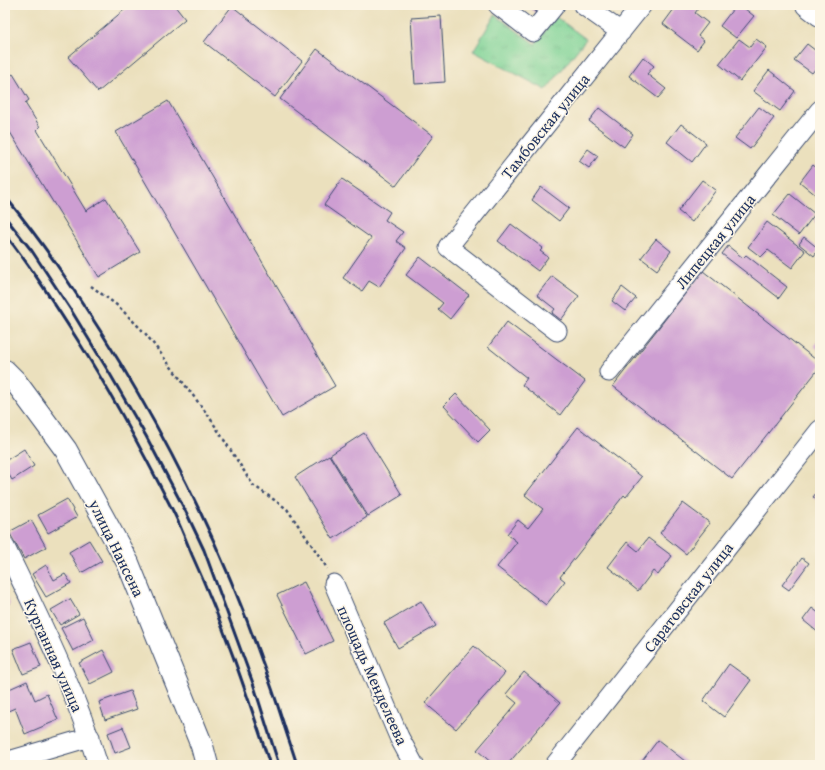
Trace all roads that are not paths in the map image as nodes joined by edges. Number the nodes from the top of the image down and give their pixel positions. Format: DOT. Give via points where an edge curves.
graph roads {
  1 [pos="498,5"];
  2 [pos="555,5"];
  3 [pos="583,5"];
  4 [pos="642,5"];
  5 [pos="807,5"];
  6 [pos="820,15"];
  7 [pos="621,32"];
  8 [pos="820,110"];
  9 [pos="557,331"];
  10 [pos="5,371"];
  11 [pos="609,372"];
  12 [pos="820,430"];
  13 [pos="5,547"];
  14 [pos="334,584"];
  15 [pos="90,737"];
  16 [pos="5,762"];
  17 [pos="98,765"];
  18 [pos="207,765"];
  19 [pos="414,765"];
  20 [pos="555,765"];
  1 -- 2 [label="street" via="533,32"];
  3 -- 7 [label="street"];
  4 -- 7 [label="street, Тамбовская улица"];
  5 -- 6 [label="main road"];
  7 -- 9 [label="street, Тамбовская улица" via="448,247"];
  8 -- 11 [label="street, Липецкая улица"];
  10 -- 18 [label="main road, улица Нансена" via="66,450 128,563 202,746"];
  12 -- 20 [label="street, Саратовская улица"];
  13 -- 15 [label="street, Курганная улица" via="64,673"];
  14 -- 19 [label="street, площадь Менделеева" via="399,737"];
  15 -- 16 [label="street"];
  15 -- 17 [label="street, Курганная улица"];
}
